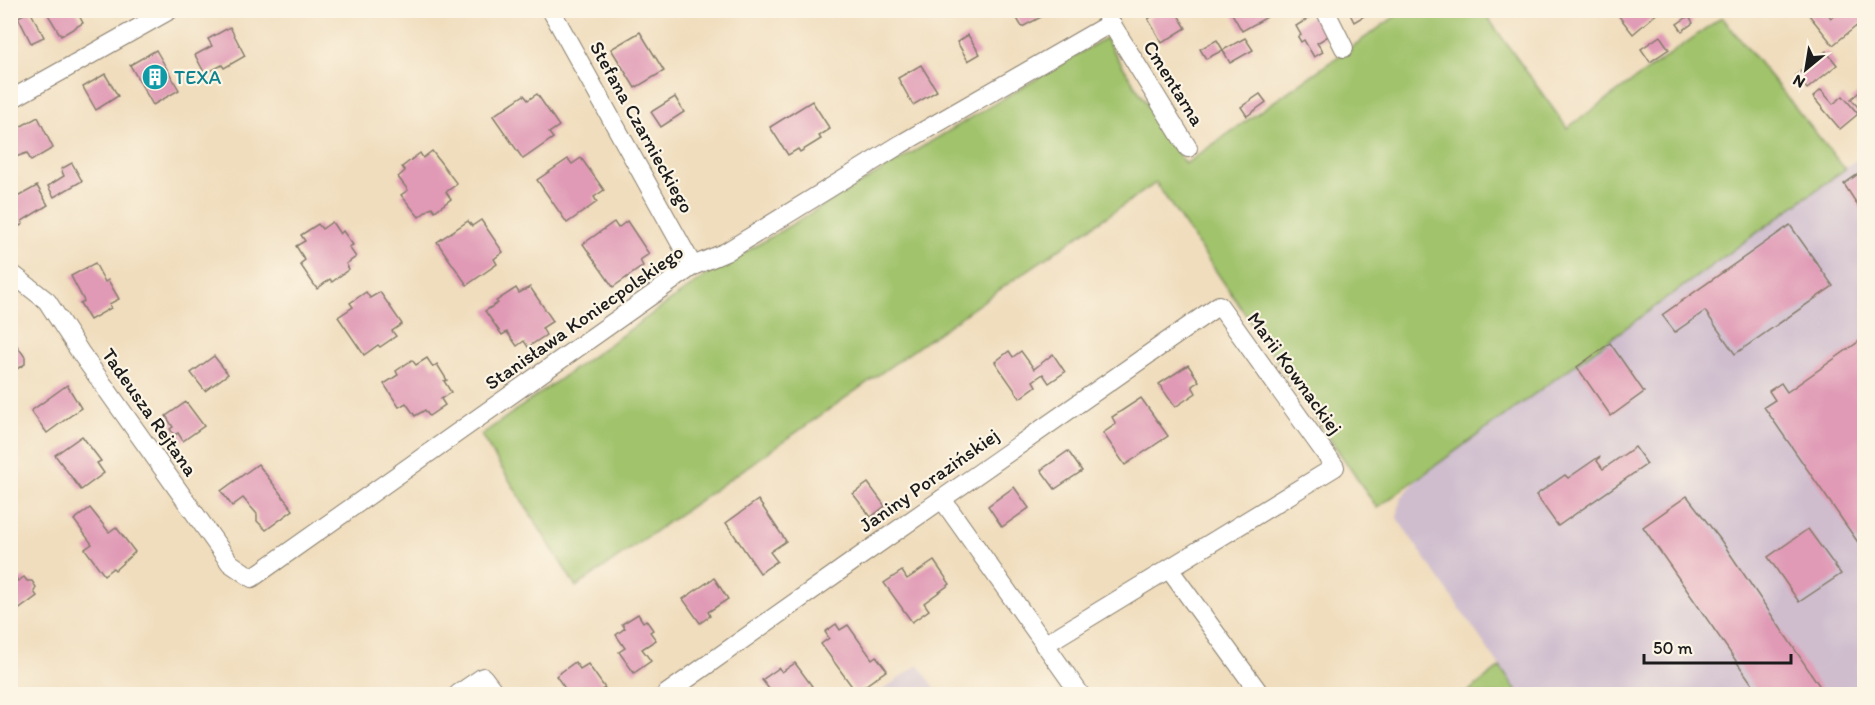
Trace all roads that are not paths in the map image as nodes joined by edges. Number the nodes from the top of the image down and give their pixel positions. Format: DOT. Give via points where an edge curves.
graph roads {
  1 [pos="170,10"];
  2 [pos="551,10"];
  3 [pos="1325,10"];
  4 [pos="1107,17"];
  5 [pos="1344,48"];
  6 [pos="10,100"];
  7 [pos="1188,148"];
  8 [pos="693,266"];
  9 [pos="10,272"];
  10 [pos="1218,305"];
  11 [pos="942,499"];
  12 [pos="1169,568"];
  13 [pos="252,578"];
  14 [pos="1044,645"];
  15 [pos="458,694"];
  16 [pos="496,694"];
  17 [pos="666,694"];
  18 [pos="1080,694"];
  19 [pos="1260,694"];
  1 -- 6 [label="street"];
  2 -- 8 [label="street, Stefana Czarnieckiego"];
  3 -- 5 [label="street"];
  4 -- 7 [label="street, Cmentarna"];
  4 -- 8 [label="street, Stanisława Koniecpolskiego" via="726,252"];
  8 -- 13 [label="street, Stanisława Koniecpolskiego"];
  9 -- 13 [label="street, Tadeusza Rejtana" via="47,301 230,563"];
  10 -- 11 [label="street, Janiny Porazińskiej"];
  10 -- 12 [label="street, Marii Kownackiej" via="1335,467"];
  11 -- 14 [label="street"];
  11 -- 17 [label="street, Janiny Porazińskiej"];
  12 -- 14 [label="street"];
  12 -- 19 [label="street"];
  14 -- 18 [label="street"];
  15 -- 16 [label="street" via="483,677"];
}
